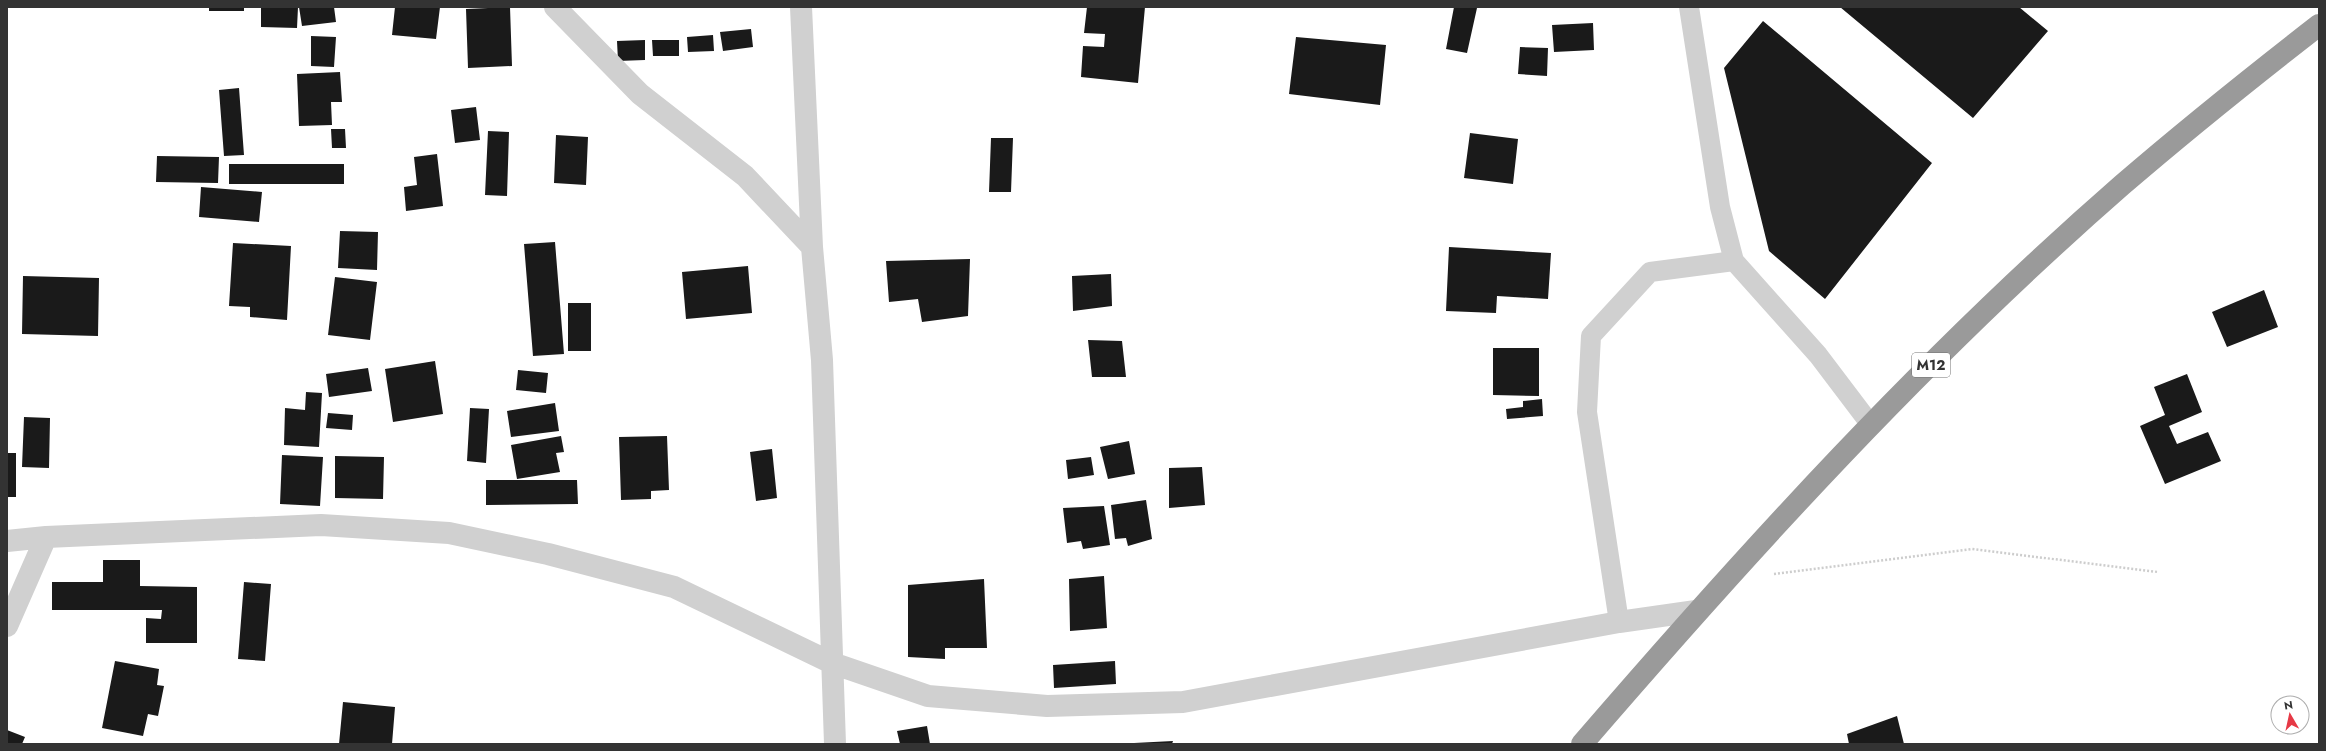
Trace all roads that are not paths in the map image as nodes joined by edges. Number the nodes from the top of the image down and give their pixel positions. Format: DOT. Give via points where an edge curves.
graph roads {
  1 [pos="555,7"];
  2 [pos="801,7"];
  3 [pos="1689,7"];
  4 [pos="2319,25"];
  5 [pos="812,247"];
  6 [pos="1734,261"];
  7 [pos="1871,425"];
  8 [pos="46,537"];
  9 [pos="7,542"];
  10 [pos="1696,611"];
  11 [pos="1619,622"];
  12 [pos="7,626"];
  13 [pos="832,663"];
  14 [pos="835,744"];
  15 [pos="1582,744"];
  1 -- 5 [label="street" via="640,94 745,176"];
  2 -- 5 [label="street"];
  3 -- 6 [label="lane" via="1720,207"];
  4 -- 7 [label="highway, M12" via="2232,93 2121,186 2007,291"];
  5 -- 13 [label="street" via="822,360"];
  6 -- 7 [label="lane" via="1818,355"];
  6 -- 11 [label="lane" via="1650,272 1591,336 1587,412"];
  7 -- 10 [label="highway, M12"];
  8 -- 9 [label="street"];
  8 -- 12 [label="street"];
  8 -- 13 [label="street" via="321,525 450,533 548,554 674,587"];
  10 -- 11 [label="street"];
  10 -- 15 [label="highway, M12"];
  11 -- 13 [label="street" via="1183,702 1048,706 928,696"];
  13 -- 14 [label="street"];
}
